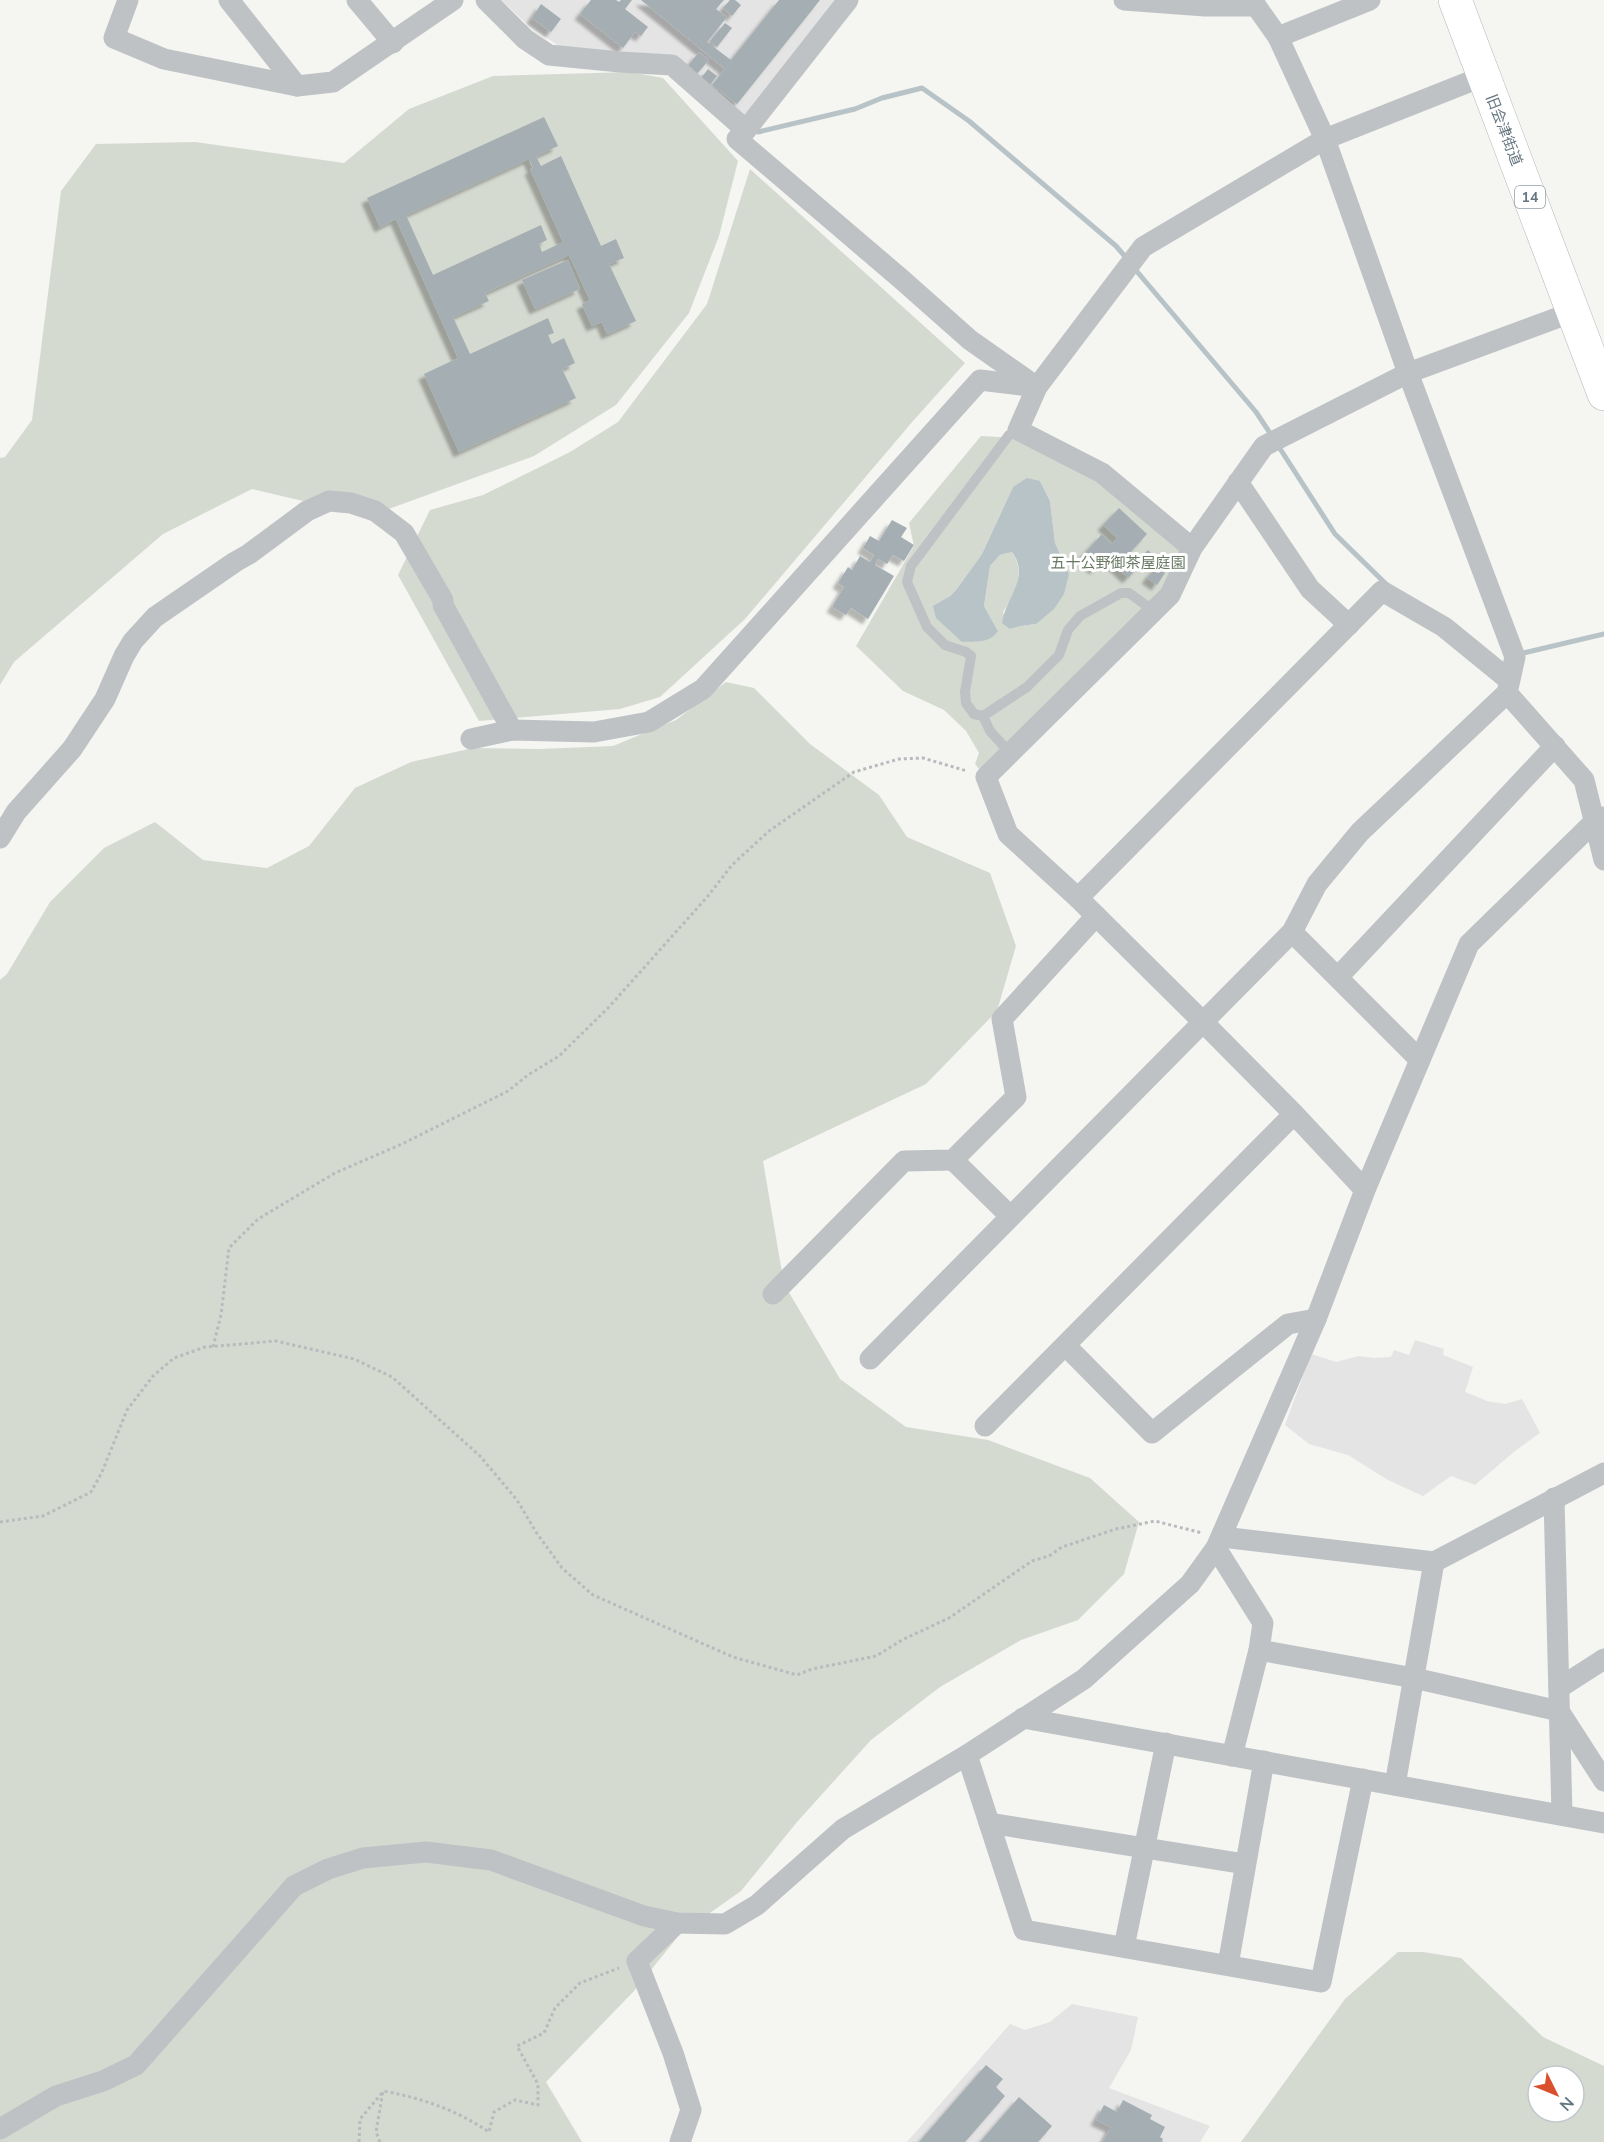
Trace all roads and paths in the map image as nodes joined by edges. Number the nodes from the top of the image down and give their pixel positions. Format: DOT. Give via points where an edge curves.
graph roads {
  1 [pos="128,0"];
  2 [pos="229,0"];
  3 [pos="357,0"];
  4 [pos="453,0"];
  5 [pos="486,0"];
  6 [pos="848,0"];
  7 [pos="1124,0"];
  8 [pos="1370,0"];
  9 [pos="1455,0"];
  10 [pos="1255,3"];
  11 [pos="1278,36"];
  12 [pos="393,43"];
  13 [pos="1484,76"];
  14 [pos="297,86"];
  15 [pos="746,130"];
  16 [pos="1325,139"];
  17 [pos="1573,312"];
  18 [pos="1408,374"];
  19 [pos="1037,387"];
  20 [pos="1604,394"];
  21 [pos="1018,430"];
  22 [pos="1238,482"];
  23 [pos="1192,548"];
  24 [pos="1154,611"];
  25 [pos="1349,625"];
  26 [pos="1508,687"];
  27 [pos="983,716"];
  28 [pos="512,730"];
  29 [pos="471,739"];
  30 [pos="1555,746"];
  31 [pos="1010,753"];
  32 [pos="986,777"];
  33 [pos="1599,820"];
  34 [pos="0,838"];
  35 [pos="1604,860"];
  36 [pos="1078,898"];
  37 [pos="1096,916"];
  38 [pos="1292,932"];
  39 [pos="1338,977"];
  40 [pos="1203,1022"];
  41 [pos="1420,1060"];
  42 [pos="1294,1114"];
  43 [pos="953,1160"];
  44 [pos="1365,1190"];
  45 [pos="1010,1216"];
  46 [pos="773,1294"];
  47 [pos="1316,1319"];
  48 [pos="1066,1346"];
  49 [pos="213,1347"];
  50 [pos="870,1359"];
  51 [pos="985,1426"];
  52 [pos="1604,1473"];
  53 [pos="1554,1498"];
  54 [pos="0,1522"];
  55 [pos="1219,1543"];
  56 [pos="1434,1562"];
  57 [pos="1259,1650"];
  58 [pos="1604,1659"];
  59 [pos="1414,1678"];
  60 [pos="1559,1688"];
  61 [pos="1559,1711"];
  62 [pos="1023,1718"];
  63 [pos="1166,1743"];
  64 [pos="967,1755"];
  65 [pos="1232,1756"];
  66 [pos="1263,1761"];
  67 [pos="1363,1779"];
  68 [pos="1604,1781"];
  69 [pos="1395,1785"];
  70 [pos="1562,1815"];
  71 [pos="989,1823"];
  72 [pos="1604,1823"];
  73 [pos="1144,1848"];
  74 [pos="1245,1864"];
  75 [pos="677,1923"];
  76 [pos="1124,1947"];
  77 [pos="637,1961"];
  78 [pos="1228,1965"];
  79 [pos="383,2091"];
  80 [pos="0,2129"];
  81 [pos="359,2142"];
  82 [pos="380,2142"];
  83 [pos="680,2142"];
  1 -- 14 [label="street" via="114,38 164,59"];
  2 -- 14 [label="street"];
  3 -- 12 [label="street"];
  4 -- 12 [label="street"];
  5 -- 15 [label="street" via="525,39 549,55 672,65"];
  6 -- 15 [label="street"];
  7 -- 10 [label="street" via="1205,6"];
  8 -- 11 [label="street"];
  9 -- 13 [label="main road, 旧会津街道 / 14"];
  10 -- 11 [label="street"];
  11 -- 16 [label="street"];
  12 -- 14 [label="street" via="333,82"];
  13 -- 16 [label="street"];
  13 -- 17 [label="main road, 旧会津街道 / 14"];
  15 -- 19 [label="street" via="737,139 970,340"];
  16 -- 18 [label="street"];
  16 -- 19 [label="street" via="1143,247"];
  17 -- 18 [label="street"];
  17 -- 20 [label="main road, 旧会津街道 / 14"];
  18 -- 22 [label="street" via="1264,446"];
  18 -- 26 [label="street" via="1515,657"];
  19 -- 21 [label="street"];
  19 -- 28 [label="street" via="980,380 702,689 649,722 594,732"];
  21 -- 23 [label="street" via="1102,473"];
  21 -- 27 [label="lane" via="1010,435 911,566 907,582 927,627 945,645 971,656 966,703 974,714"];
  22 -- 23 [label="street"];
  22 -- 25 [label="street" via="1310,589"];
  23 -- 24 [label="street" via="1170,595"];
  24 -- 27 [label="lane" via="1129,593 1121,593 1080,616 1068,630 1059,655 1027,687"];
  24 -- 31 [label="street"];
  25 -- 26 [label="street" via="1382,591 1444,627"];
  25 -- 36 [label="street"];
  26 -- 30 [label="street"];
  26 -- 38 [label="street" via="1360,832 1317,884"];
  27 -- 31 [label="lane" via="990,731"];
  28 -- 29 [label="street"];
  28 -- 34 [label="street" via="404,533 375,511 329,501 307,511 155,617 133,641 105,699 72,749 16,812"];
  30 -- 33 [label="street" via="1584,780"];
  30 -- 39 [label="street"];
  31 -- 32 [label="street"];
  32 -- 36 [label="street" via="1008,834"];
  32 -- 49 [label="path" via="923,758 899,759 854,772 769,831 732,865 608,1008 558,1056 508,1091 335,1173 258,1219 229,1248"];
  33 -- 35 [label="street"];
  33 -- 41 [label="street" via="1469,944"];
  36 -- 37 [label="street"];
  37 -- 40 [label="street"];
  37 -- 43 [label="street" via="1002,1019 1016,1097"];
  38 -- 39 [label="street"];
  38 -- 40 [label="street"];
  39 -- 41 [label="street"];
  40 -- 42 [label="street"];
  40 -- 45 [label="street"];
  41 -- 44 [label="street"];
  42 -- 44 [label="street"];
  42 -- 48 [label="street"];
  43 -- 45 [label="street"];
  43 -- 46 [label="street" via="904,1161"];
  44 -- 47 [label="street"];
  45 -- 50 [label="street"];
  47 -- 48 [label="street" via="1288,1324 1152,1433"];
  47 -- 55 [label="street"];
  48 -- 51 [label="street"];
  49 -- 54 [label="path" via="174,1358 153,1376 127,1410 91,1492 43,1516"];
  49 -- 55 [label="path" via="276,1341 354,1359 392,1377 480,1456 517,1500 562,1568 593,1595 733,1658 797,1675 876,1656 949,1618 1032,1561 1116,1529 1155,1521"];
  52 -- 53 [label="street"];
  53 -- 56 [label="street"];
  53 -- 60 [label="street"];
  55 -- 56 [label="street"];
  55 -- 57 [label="street" via="1263,1623"];
  55 -- 62 [label="street" via="1190,1584 1084,1679"];
  56 -- 59 [label="street"];
  57 -- 59 [label="street"];
  57 -- 65 [label="street"];
  58 -- 60 [label="street"];
  59 -- 61 [label="street"];
  59 -- 69 [label="street"];
  60 -- 61 [label="street"];
  61 -- 68 [label="street"];
  61 -- 70 [label="street"];
  62 -- 63 [label="street"];
  62 -- 64 [label="street"];
  63 -- 65 [label="street"];
  63 -- 73 [label="street"];
  64 -- 71 [label="street"];
  64 -- 75 [label="street" via="843,1829 757,1905 725,1924"];
  65 -- 66 [label="street"];
  66 -- 67 [label="street"];
  66 -- 74 [label="street"];
  67 -- 69 [label="street"];
  67 -- 78 [label="street" via="1321,1982"];
  69 -- 70 [label="street"];
  70 -- 72 [label="street"];
  71 -- 73 [label="street"];
  71 -- 76 [label="street" via="1024,1930"];
  73 -- 74 [label="street"];
  73 -- 76 [label="street"];
  74 -- 78 [label="street"];
  75 -- 77 [label="street"];
  75 -- 80 [label="street" via="644,1916 491,1860 426,1852 363,1858 294,1886 136,2065 104,2081 56,2096"];
  76 -- 78 [label="street"];
  77 -- 79 [label="path" via="580,1983 555,2008 544,2033 517,2046 538,2084 538,2104 515,2100 494,2112 489,2132 445,2108"];
  77 -- 83 [label="street" via="691,2110"];
  79 -- 81 [label="path" via="360,2119"];
  79 -- 82 [label="path" via="376,2132"];
}
